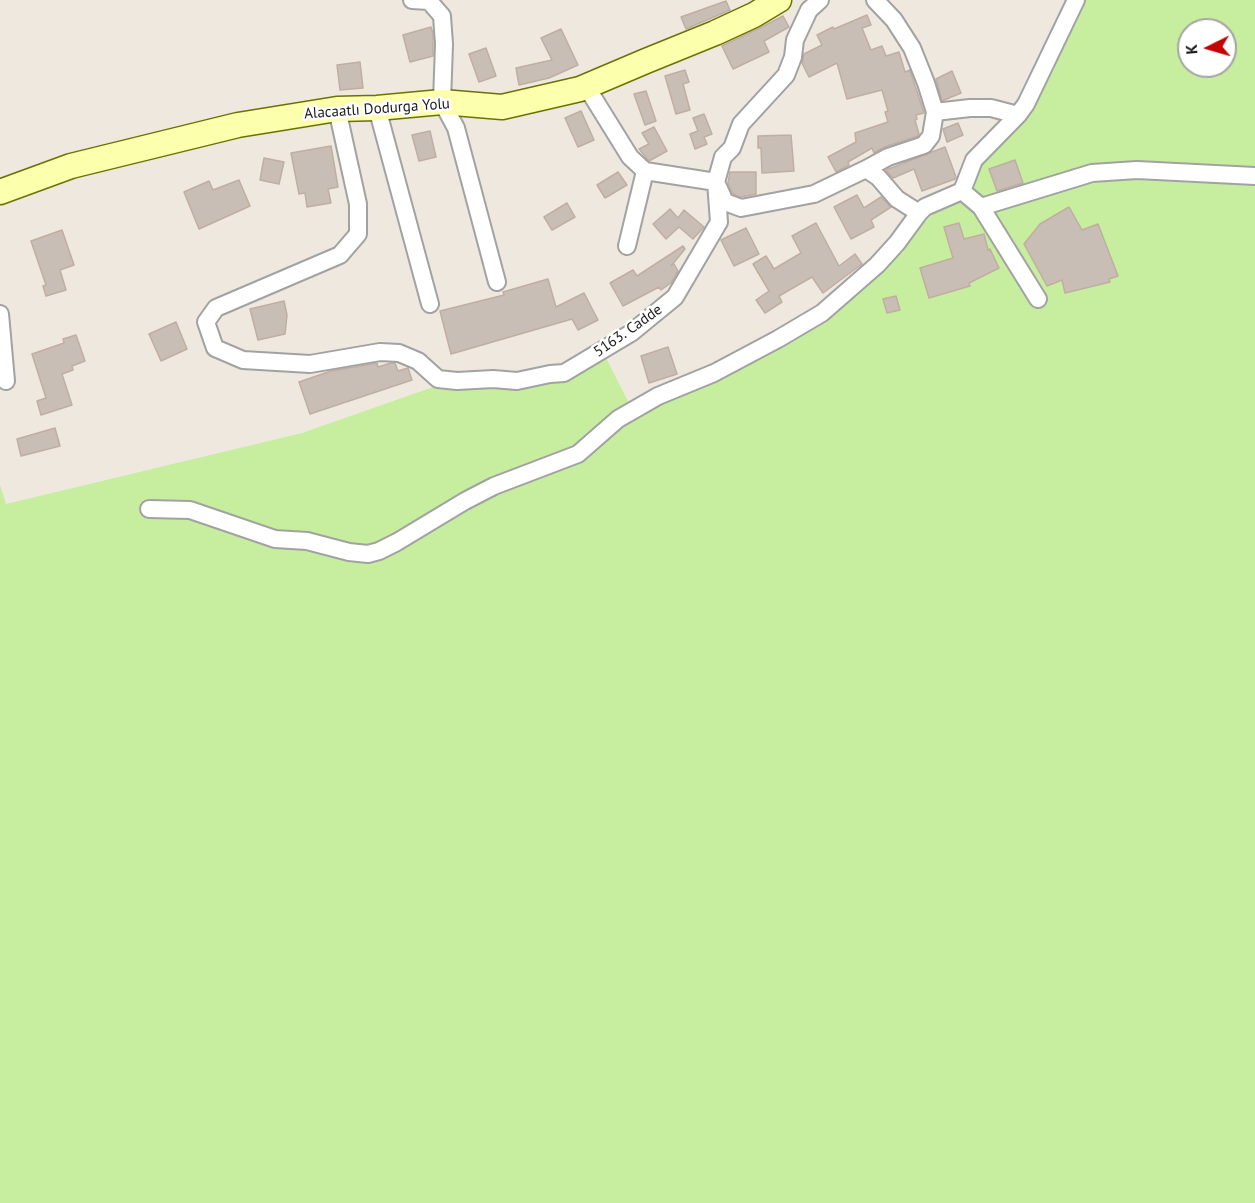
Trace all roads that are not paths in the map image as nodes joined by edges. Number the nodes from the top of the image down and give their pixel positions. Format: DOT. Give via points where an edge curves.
graph roads {
  1 [pos="412,0"];
  2 [pos="779,0"];
  3 [pos="820,0"];
  4 [pos="874,0"];
  5 [pos="1076,0"];
  6 [pos="749,8"];
  7 [pos="586,86"];
  8 [pos="442,102"];
  9 [pos="377,108"];
  10 [pos="337,109"];
  11 [pos="935,112"];
  12 [pos="1018,115"];
  13 [pos="866,169"];
  14 [pos="645,171"];
  15 [pos="1255,176"];
  16 [pos="716,182"];
  17 [pos="962,191"];
  18 [pos="0,192"];
  19 [pos="981,207"];
  20 [pos="919,213"];
  21 [pos="627,246"];
  22 [pos="497,282"];
  23 [pos="1038,299"];
  24 [pos="430,304"];
  25 [pos="0,314"];
  26 [pos="6,381"];
  27 [pos="149,509"];
  1 -- 8 [label="street" via="429,1 442,16"];
  2 -- 6 [label="street, Alacaatlı Dodurga Yolu"];
  3 -- 16 [label="street" via="808,10 786,75 741,124 732,148 723,157"];
  4 -- 11 [label="street" via="894,20 912,48"];
  5 -- 12 [label="street"];
  6 -- 7 [label="street, Alacaatlı Dodurga Yolu" via="715,33"];
  7 -- 8 [label="street, Alacaatlı Dodurga Yolu" via="502,107"];
  7 -- 14 [label="street" via="630,157"];
  8 -- 9 [label="street, Alacaatlı Dodurga Yolu"];
  8 -- 22 [label="street" via="456,128"];
  9 -- 10 [label="street, Alacaatlı Dodurga Yolu"];
  9 -- 24 [label="street"];
  10 -- 16 [label="street, 5163. Cadde" via="358,204 358,234 340,255 216,308 206,322 215,348 243,360 310,364 380,352 399,353 418,360 438,379 458,381 517,381 564,373 631,333 675,297 719,222"];
  10 -- 18 [label="street, Alacaatlı Dodurga Yolu" via="237,124 71,166"];
  11 -- 12 [label="street" via="991,108"];
  11 -- 13 [label="street" via="931,136 924,145"];
  12 -- 17 [label="street" via="974,160"];
  13 -- 16 [label="street" via="814,194 741,208 725,202"];
  13 -- 20 [label="street" via="897,199"];
  14 -- 16 [label="street"];
  14 -- 21 [label="street"];
  15 -- 19 [label="street" via="1137,170 1092,173"];
  17 -- 19 [label="street"];
  17 -- 20 [label="street"];
  19 -- 23 [label="street"];
  20 -- 27 [label="street" via="877,265 822,313 714,373 658,396 618,420 578,454 494,486 379,551 349,552 307,541 275,539 190,510"];
  25 -- 26 [label="street"];
}
